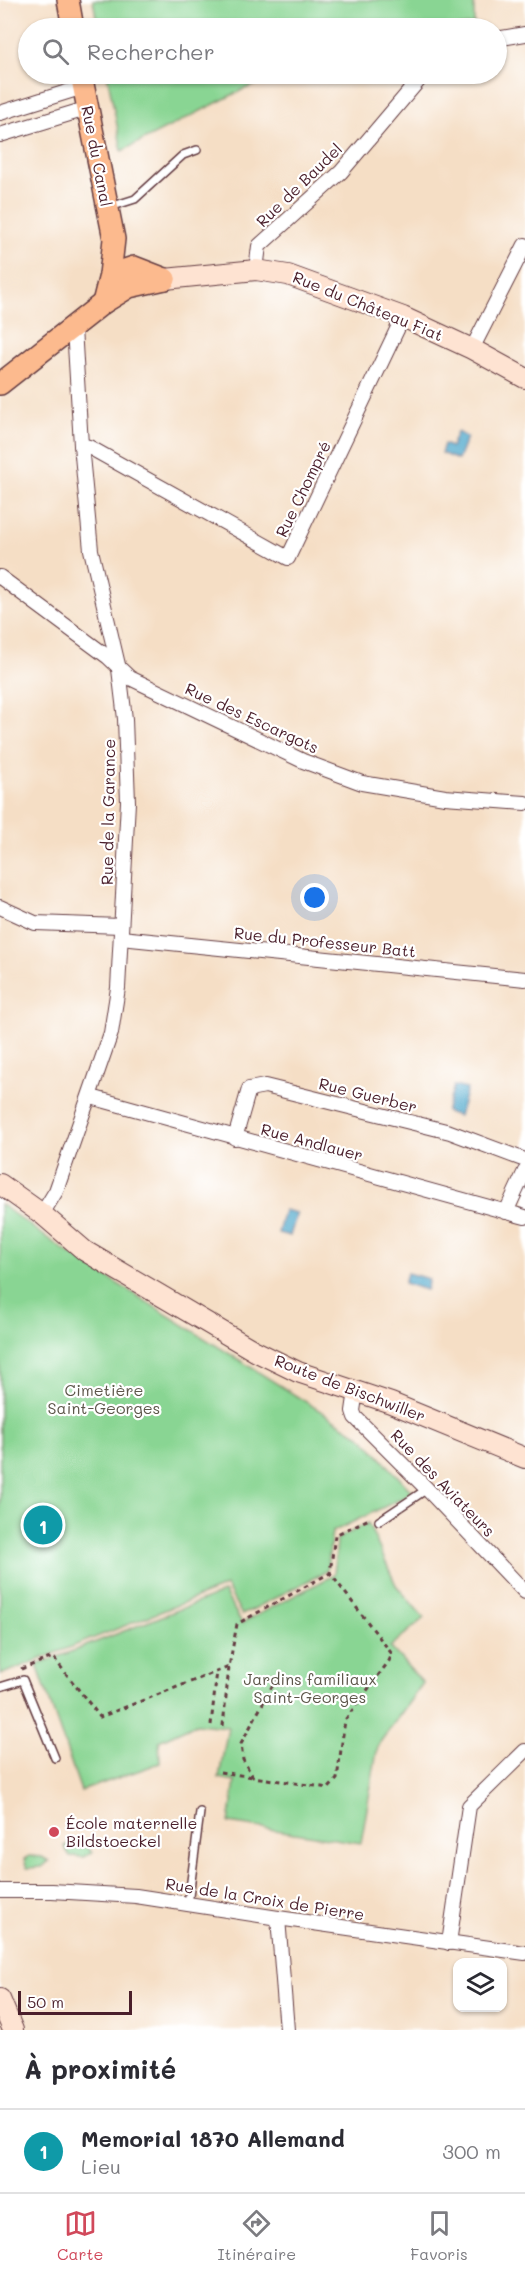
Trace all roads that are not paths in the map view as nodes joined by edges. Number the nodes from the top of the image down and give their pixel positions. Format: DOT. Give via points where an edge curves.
graph roads {
  1 [pos="68,0"];
  2 [pos="71,18"];
  3 [pos="525,34"];
  4 [pos="507,37"];
  5 [pos="72,84"];
  6 [pos="83,84"];
  7 [pos="416,84"];
  8 [pos="88,108"];
  9 [pos="0,113"];
  10 [pos="0,135"];
  11 [pos="197,150"];
  12 [pos="108,208"];
  13 [pos="114,239"];
  14 [pos="525,245"];
  15 [pos="256,270"];
  16 [pos="110,275"];
  17 [pos="131,277"];
  18 [pos="165,279"];
  19 [pos="103,303"];
  20 [pos="404,317"];
  21 [pos="74,328"];
  22 [pos="472,349"];
  23 [pos="525,378"];
  24 [pos="0,384"];
  25 [pos="81,445"];
  26 [pos="0,577"];
  27 [pos="119,669"];
  28 [pos="525,803"];
  29 [pos="0,907"];
  30 [pos="121,932"];
  31 [pos="525,979"];
  32 [pos="91,1096"];
  33 [pos="235,1138"];
  34 [pos="525,1160"];
  35 [pos="525,1171"];
  36 [pos="0,1184"];
  37 [pos="507,1212"];
  38 [pos="42,1215"];
  39 [pos="525,1217"];
  40 [pos="356,1391"];
  41 [pos="525,1458"];
  42 [pos="427,1489"];
  43 [pos="379,1521"];
  44 [pos="525,1592"];
  45 [pos="0,1688"];
  46 [pos="525,1751"];
  47 [pos="55,1758"];
  48 [pos="200,1812"];
  49 [pos="0,1892"];
  50 [pos="188,1904"];
  51 [pos="278,1918"];
  52 [pos="449,1943"];
  53 [pos="525,1953"];
  54 [pos="0,1999"];
  55 [pos="13,2030"];
  56 [pos="287,2030"];
  1 -- 2 [label="main road"];
  3 -- 4 [label="street"];
  5 -- 9 [label="street"];
  6 -- 8 [label="main road, Rue du Canal"];
  7 -- 15 [label="street, Rue de Baudel" via="341,172 260,246"];
  8 -- 10 [label="street"];
  8 -- 12 [label="main road, Rue du Canal"];
  11 -- 12 [label="lane" via="183,155 135,199"];
  12 -- 13 [label="main road, Rue du Canal"];
  13 -- 16 [label="main road, Rue du Canal"];
  13 -- 17 [label="main road, Rue du Canal"];
  14 -- 22 [label="street"];
  15 -- 18 [label="street, Rue du Château Fiat"];
  15 -- 20 [label="street, Rue du Château Fiat" via="288,275"];
  16 -- 17 [label="main road"];
  16 -- 19 [label="main road"];
  17 -- 18 [label="main road, Rue du Château Fiat"];
  17 -- 19 [label="main road"];
  19 -- 21 [label="main road"];
  20 -- 22 [label="street, Rue du Château Fiat"];
  20 -- 25 [label="street, Rue Chompré" via="288,558"];
  21 -- 24 [label="main road"];
  21 -- 25 [label="street, Rue de la Garance"];
  22 -- 23 [label="street, Rue du Château Fiat"];
  25 -- 27 [label="street, Rue de la Garance" via="91,550"];
  26 -- 27 [label="street, Rue des Escargots"];
  27 -- 28 [label="street, Rue des Escargots" via="130,678 303,761 362,783 445,797"];
  27 -- 30 [label="street, Rue de la Garance" via="128,802"];
  29 -- 30 [label="street, Rue du Professeur Batt" via="35,923"];
  30 -- 31 [label="street, Rue du Professeur Batt"];
  30 -- 32 [label="street, Rue de la Garance" via="111,1033"];
  32 -- 33 [label="street, Rue Andlauer"];
  32 -- 38 [label="street, Rue de la Garance" via="56,1191"];
  33 -- 34 [label="street, Rue Guerber" via="249,1089 264,1086 450,1132"];
  33 -- 37 [label="street, Rue Andlauer"];
  35 -- 37 [label="street"];
  36 -- 38 [label="street, Route de Bischwiller"];
  37 -- 39 [label="street, Rue Andlauer"];
  38 -- 40 [label="street, Route de Bischwiller" via="82,1238 150,1288 255,1351"];
  40 -- 41 [label="street, Route de Bischwiller"];
  40 -- 42 [label="street, Rue des Aviateurs" via="355,1417"];
  42 -- 43 [label="lane"];
  42 -- 44 [label="street, Rue des Aviateurs"];
  45 -- 47 [label="lane" via="23,1680"];
  46 -- 52 [label="street" via="470,1806"];
  48 -- 50 [label="lane"];
  49 -- 50 [label="street, Rue de la Croix de Pierre" via="136,1896"];
  50 -- 51 [label="street, Rue de la Croix de Pierre"];
  51 -- 52 [label="street, Rue de la Croix de Pierre"];
  51 -- 56 [label="street"];
  52 -- 53 [label="street, Rue de la Croix de Pierre"];
  54 -- 55 [label="street"];
}
